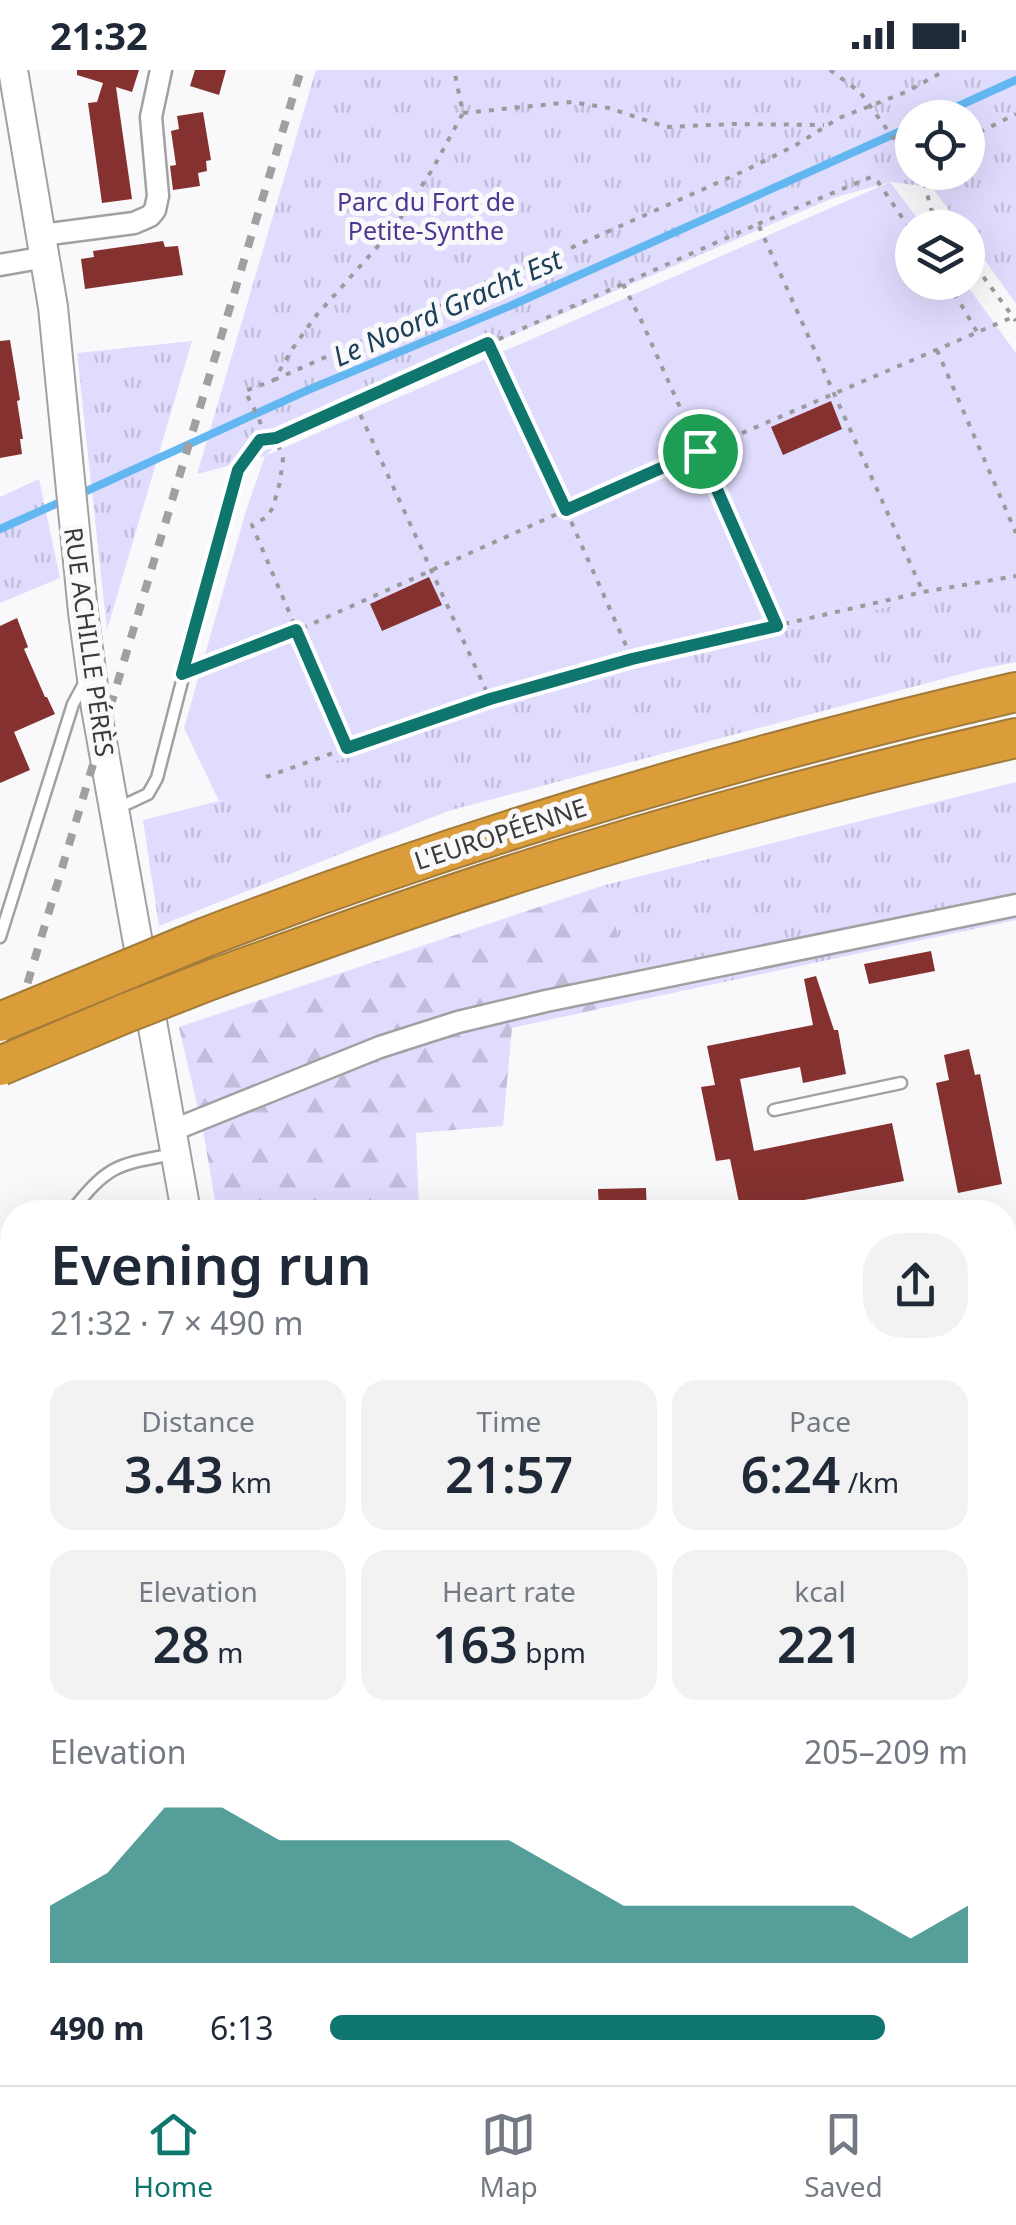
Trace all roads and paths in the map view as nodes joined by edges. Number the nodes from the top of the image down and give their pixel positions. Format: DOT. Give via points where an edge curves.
graph roads {
  1 [pos="12,70"];
  2 [pos="161,70"];
  3 [pos="454,70"];
  4 [pos="830,70"];
  5 [pos="946,70"];
  6 [pos="870,106"];
  7 [pos="463,113"];
  8 [pos="1016,114"];
  9 [pos="828,125"];
  10 [pos="985,130"];
  11 [pos="895,140"];
  12 [pos="897,210"];
  13 [pos="758,224"];
  14 [pos="44,246"];
  15 [pos="0,265"];
  16 [pos="985,279"];
  17 [pos="622,284"];
  18 [pos="959,300"];
  19 [pos="1014,319"];
  20 [pos="978,332"];
  21 [pos="488,343"];
  22 [pos="937,350"];
  23 [pos="274,380"];
  24 [pos="836,395"];
  25 [pos="355,403"];
  26 [pos="276,438"];
  27 [pos="260,440"];
  28 [pos="700,451"];
  29 [pos="230,496"];
  30 [pos="566,510"];
  31 [pos="1016,533"];
  32 [pos="430,571"];
  33 [pos="1016,576"];
  34 [pos="923,592"];
  35 [pos="777,626"];
  36 [pos="296,630"];
  37 [pos="632,659"];
  38 [pos="92,674"];
  39 [pos="182,674"];
  40 [pos="1016,692"];
  41 [pos="490,699"];
  42 [pos="1016,738"];
  43 [pos="347,748"];
  44 [pos="266,777"];
  45 [pos="114,810"];
  46 [pos="1016,904"];
  47 [pos="0,937"];
  48 [pos="0,1022"];
  49 [pos="0,1066"];
  50 [pos="901,1083"];
  51 [pos="774,1110"];
  52 [pos="173,1142"];
  53 [pos="81,1200"];
  54 [pos="184,1200"];
  55 [pos="660,2085"];
  56 [pos="670,2085"];
  1 -- 14 [label="street, RUE ACHILLE PÉRÈS"];
  2 -- 14 [label="street" via="150,117 156,210 134,223"];
  3 -- 7 [label="path"];
  4 -- 6 [label="path"];
  5 -- 6 [label="path"];
  6 -- 9 [label="path"];
  6 -- 11 [label="path"];
  7 -- 9 [label="path" via="572,102 666,127"];
  7 -- 23 [label="path" via="407,212 315,316"];
  8 -- 10 [label="path"];
  9 -- 23 [label="path" via="744,170"];
  12 -- 13 [label="path" via="871,177"];
  13 -- 17 [label="path"];
  13 -- 24 [label="path"];
  14 -- 15 [label="street"];
  14 -- 38 [label="street, RUE ACHILLE PÉRÈS"];
  16 -- 19 [label="path"];
  17 -- 21 [label="path"];
  17 -- 28 [label="path"];
  18 -- 20 [label="path"];
  19 -- 20 [label="path"];
  20 -- 22 [label="path"];
  21 -- 25 [label="path"];
  21 -- 30 [label="path"];
  22 -- 24 [label="path"];
  22 -- 31 [label="path"];
  23 -- 27 [label="path" via="245,392"];
  24 -- 28 [label="path"];
  24 -- 34 [label="path"];
  25 -- 26 [label="path"];
  25 -- 32 [label="path"];
  26 -- 27 [label="path"];
  26 -- 36 [label="path" via="283,459 277,494 267,517 252,525"];
  27 -- 29 [label="path" via="238,470"];
  28 -- 30 [label="path"];
  28 -- 35 [label="path"];
  29 -- 39 [label="lane"];
  30 -- 32 [label="path"];
  30 -- 37 [label="path"];
  32 -- 36 [label="path"];
  32 -- 41 [label="path"];
  33 -- 34 [label="path"];
  34 -- 35 [label="path"];
  35 -- 37 [label="path"];
  36 -- 39 [label="path"];
  36 -- 43 [label="path"];
  37 -- 41 [label="path"];
  38 -- 45 [label="street, RUE ACHILLE PÉRÈS"];
  38 -- 47 [label="lane" via="73,704"];
  39 -- 45 [label="lane" via="153,788"];
  40 -- 48 [label="highway, L'EUROPÉENNE, bridge" via="591,803 432,854"];
  41 -- 43 [label="path"];
  42 -- 49 [label="highway, L'EUROPÉENNE, bridge" via="586,852 213,979"];
  43 -- 44 [label="path"];
  45 -- 52 [label="street, RUE ACHILLE PÉRÈS"];
  46 -- 52 [label="street" via="458,1022 380,1046"];
  50 -- 51 [label="lane"];
  52 -- 53 [label="lane" via="110,1170"];
  52 -- 54 [label="street, RUE ACHILLE PÉRÈS"];
  55 -- 56 [label="lane"];
}
